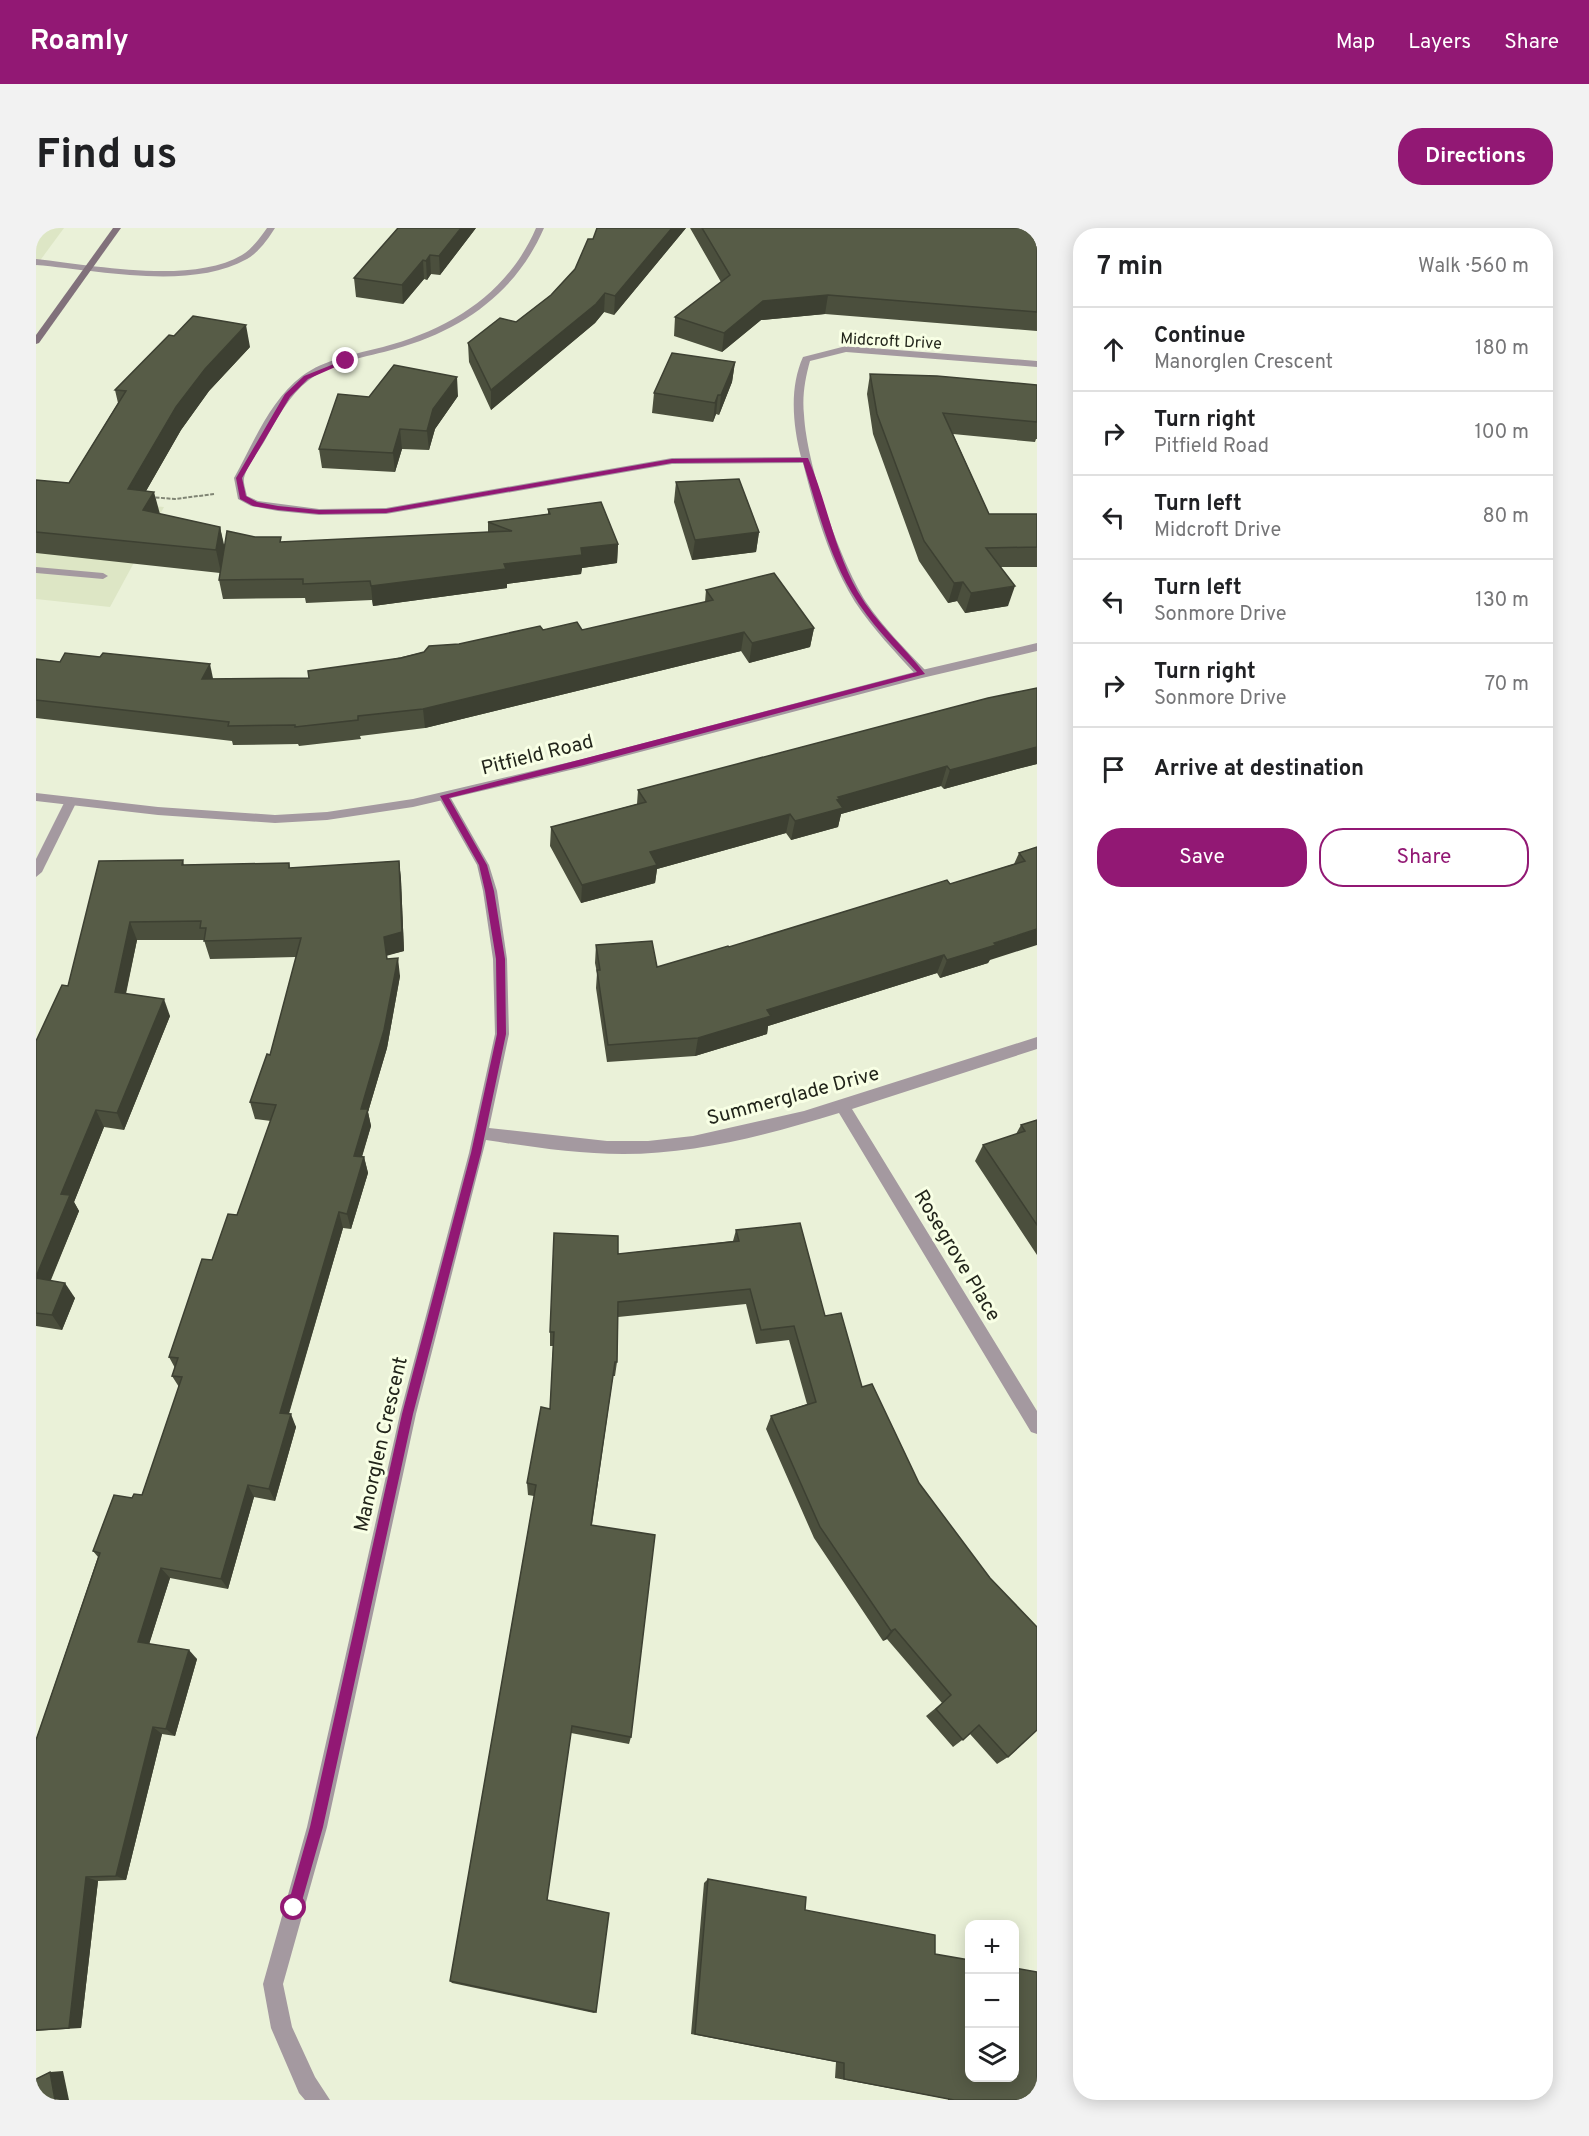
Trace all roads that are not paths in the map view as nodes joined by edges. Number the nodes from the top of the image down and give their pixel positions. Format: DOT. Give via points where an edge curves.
graph roads {
  1 [pos="117,228"];
  2 [pos="272,228"];
  3 [pos="540,228"];
  4 [pos="36,262"];
  5 [pos="89,266"];
  6 [pos="36,341"];
  7 [pos="1037,364"];
  8 [pos="806,460"];
  9 [pos="36,570"];
  10 [pos="103,576"];
  11 [pos="1037,648"];
  12 [pos="922,674"];
  13 [pos="444,796"];
  14 [pos="36,797"];
  15 [pos="71,801"];
  16 [pos="36,872"];
  17 [pos="1037,1043"];
  18 [pos="843,1106"];
  19 [pos="481,1133"];
  20 [pos="1037,1426"];
  21 [pos="319,2100"];
  1 -- 5 [label="main road"];
  2 -- 5 [label="street" via="243,258 207,269 172,273"];
  3 -- 8 [label="street" via="510,282 480,306 407,342 306,378 287,396 239,478 242,497 255,504 319,512 386,511 672,461"];
  4 -- 5 [label="street"];
  5 -- 6 [label="main road"];
  7 -- 8 [label="street, Midcroft Drive" via="846,349 806,359 799,384 801,440"];
  8 -- 12 [label="street, Midcroft Drive" via="831,538 854,591"];
  9 -- 10 [label="street"];
  11 -- 12 [label="street, Pitfield Road"];
  12 -- 13 [label="street, Pitfield Road"];
  13 -- 15 [label="street, Pitfield Road" via="327,816 275,819"];
  13 -- 19 [label="street, Manorglen Crescent" via="483,865 500,959 502,1034"];
  14 -- 15 [label="street, Pitfield Road"];
  15 -- 16 [label="street"];
  17 -- 18 [label="street, Summerglade Drive"];
  18 -- 19 [label="street, Summerglade Drive" via="734,1136 627,1148 557,1144"];
  18 -- 20 [label="street, Rosegrove Place"];
  19 -- 21 [label="street, Manorglen Crescent" via="408,1414 317,1827 273,1984 282,2028 307,2085"];
}
